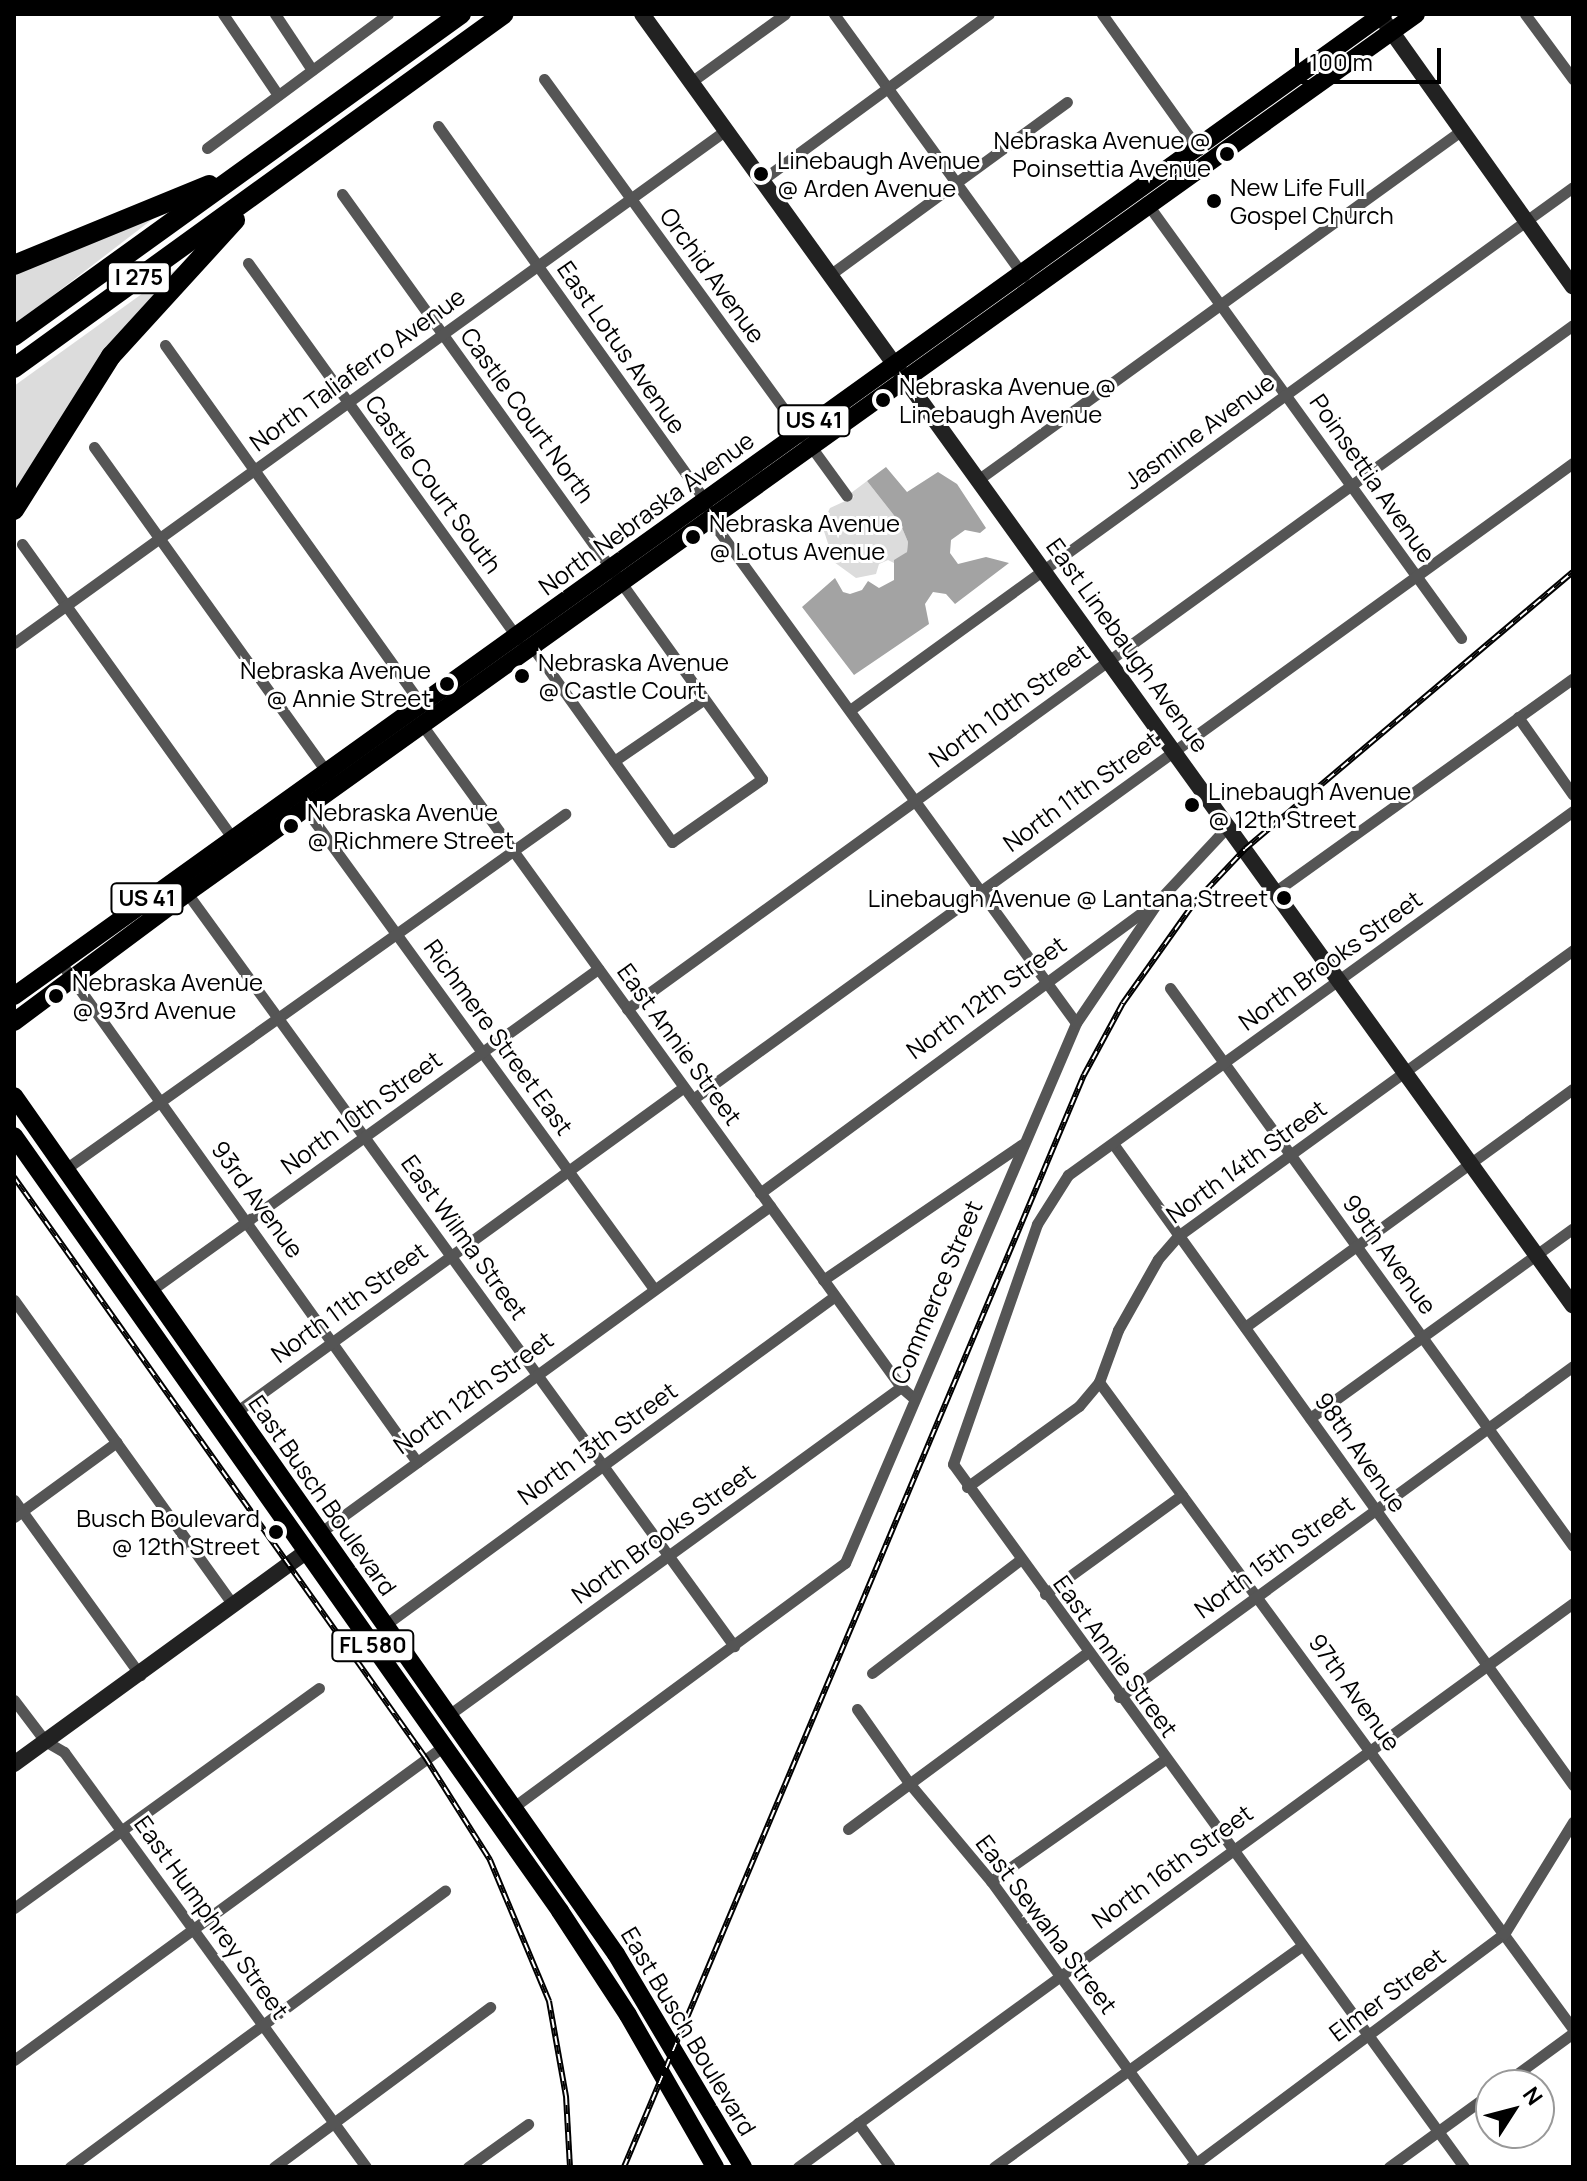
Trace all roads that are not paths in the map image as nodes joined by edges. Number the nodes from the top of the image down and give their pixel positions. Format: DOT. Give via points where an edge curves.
graph roads {
  1 [pos="223,14"];
  2 [pos="275,14"];
  3 [pos="388,14"];
  4 [pos="461,14"];
  5 [pos="504,14"];
  6 [pos="642,14"];
  7 [pos="785,14"];
  8 [pos="834,14"];
  9 [pos="989,14"];
  10 [pos="1102,14"];
  11 [pos="1416,14"];
  12 [pos="1525,14"];
  13 [pos="1383,19"];
  14 [pos="312,70"];
  15 [pos="544,79"];
  16 [pos="1573,79"];
  17 [pos="691,82"];
  18 [pos="888,88"];
  19 [pos="278,95"];
  20 [pos="1067,102"];
  21 [pos="438,126"];
  22 [pos="726,130"];
  23 [pos="1462,130"];
  24 [pos="1196,147"];
  25 [pos="207,148"];
  26 [pos="1208,162"];
  27 [pos="252,165"];
  28 [pos="762,180"];
  29 [pos="956,182"];
  30 [pos="1573,187"];
  31 [pos="264,188"];
  32 [pos="1136,189"];
  33 [pos="342,194"];
  34 [pos="631,199"];
  35 [pos="1148,205"];
  36 [pos="1525,222"];
  37 [pos="248,263"];
  38 [pos="14,265"];
  39 [pos="537,266"];
  40 [pos="1020,272"];
  41 [pos="831,274"];
  42 [pos="1035,286"];
  43 [pos="1573,287"];
  44 [pos="1221,304"];
  45 [pos="1573,325"];
  46 [pos="442,334"];
  47 [pos="14,336"];
  48 [pos="165,345"];
  49 [pos="14,368"];
  50 [pos="899,372"];
  51 [pos="1287,394"];
  52 [pos="348,402"];
  53 [pos="800,432"];
  54 [pos="94,447"];
  55 [pos="811,447"];
  56 [pos="1573,463"];
  57 [pos="255,470"];
  58 [pos="979,479"];
  59 [pos="1352,485"];
  60 [pos="847,496"];
  61 [pos="705,501"];
  62 [pos="14,510"];
  63 [pos="711,520"];
  64 [pos="160,538"];
  65 [pos="22,544"];
  66 [pos="611,568"];
  67 [pos="1044,570"];
  68 [pos="1415,577"];
  69 [pos="622,585"];
  70 [pos="65,606"];
  71 [pos="516,636"];
  72 [pos="1461,638"];
  73 [pos="14,643"];
  74 [pos="530,650"];
  75 [pos="1108,660"];
  76 [pos="1573,678"];
  77 [pos="703,700"];
  78 [pos="850,710"];
  79 [pos="419,715"];
  80 [pos="1518,717"];
  81 [pos="1174,751"];
  82 [pos="614,761"];
  83 [pos="327,773"];
  84 [pos="339,789"];
  85 [pos="1573,795"];
  86 [pos="916,800"];
  87 [pos="307,811"];
  88 [pos="1573,811"];
  89 [pos="565,814"];
  90 [pos="1228,826"];
  91 [pos="672,842"];
  92 [pos="238,846"];
  93 [pos="513,850"];
  94 [pos="158,891"];
  95 [pos="980,891"];
  96 [pos="1276,891"];
  97 [pos="187,893"];
  98 [pos="1159,900"];
  99 [pos="395,932"];
  100 [pos="126,939"];
  101 [pos="1573,950"];
  102 [pos="61,963"];
  103 [pos="598,969"];
  104 [pos="73,980"];
  105 [pos="1341,980"];
  106 [pos="1047,982"];
  107 [pos="1170,988"];
  108 [pos="14,996"];
  109 [pos="627,1009"];
  110 [pos="278,1016"];
  111 [pos="14,1022"];
  112 [pos="1076,1023"];
  113 [pos="482,1051"];
  114 [pos="1226,1063"];
  115 [pos="1405,1071"];
  116 [pos="684,1087"];
  117 [pos="1573,1089"];
  118 [pos="14,1096"];
  119 [pos="693,1099"];
  120 [pos="160,1101"];
  121 [pos="14,1136"];
  122 [pos="364,1136"];
  123 [pos="1022,1144"];
  124 [pos="1114,1145"];
  125 [pos="1292,1154"];
  126 [pos="1470,1164"];
  127 [pos="64,1170"];
  128 [pos="568,1171"];
  129 [pos="43,1180"];
  130 [pos="760,1193"];
  131 [pos="770,1206"];
  132 [pos="247,1222"];
  133 [pos="1573,1228"];
  134 [pos="1178,1236"];
  135 [pos="1357,1245"];
  136 [pos="451,1255"];
  137 [pos="1536,1255"];
  138 [pos="823,1280"];
  139 [pos="654,1289"];
  140 [pos="150,1291"];
  141 [pos="835,1296"];
  142 [pos="14,1300"];
  143 [pos="133,1306"];
  144 [pos="1573,1306"];
  145 [pos="1245,1327"];
  146 [pos="1422,1336"];
  147 [pos="333,1341"];
  148 [pos="1573,1366"];
  149 [pos="537,1375"];
  150 [pos="1099,1382"];
  151 [pos="901,1387"];
  152 [pos="915,1399"];
  153 [pos="231,1405"];
  154 [pos="1310,1418"];
  155 [pos="1489,1428"];
  156 [pos="117,1442"];
  157 [pos="230,1443"];
  158 [pos="417,1462"];
  159 [pos="604,1466"];
  160 [pos="967,1487"];
  161 [pos="1182,1495"];
  162 [pos="14,1500"];
  163 [pos="1375,1509"];
  164 [pos="18,1514"];
  165 [pos="321,1532"];
  166 [pos="1573,1546"];
  167 [pos="306,1552"];
  168 [pos="669,1556"];
  169 [pos="1020,1560"];
  170 [pos="1045,1594"];
  171 [pos="1258,1596"];
  172 [pos="1573,1603"];
  173 [pos="233,1605"];
  174 [pos="355,1621"];
  175 [pos="385,1625"];
  176 [pos="734,1646"];
  177 [pos="1087,1653"];
  178 [pos="1487,1666"];
  179 [pos="872,1673"];
  180 [pos="140,1675"];
  181 [pos="319,1688"];
  182 [pos="1119,1697"];
  183 [pos="14,1700"];
  184 [pos="857,1709"];
  185 [pos="450,1714"];
  186 [pos="45,1741"];
  187 [pos="444,1746"];
  188 [pos="1370,1750"];
  189 [pos="1164,1760"];
  190 [pos="14,1764"];
  191 [pos="909,1783"];
  192 [pos="1573,1785"];
  193 [pos="515,1806"];
  194 [pos="1573,1822"];
  195 [pos="848,1829"];
  196 [pos="122,1831"];
  197 [pos="1233,1850"];
  198 [pos="991,1881"];
  199 [pos="445,1891"];
  200 [pos="548,1895"];
  201 [pos="14,1908"];
  202 [pos="192,1928"];
  203 [pos="1504,1934"];
  204 [pos="1301,1946"];
  205 [pos="1060,1974"];
  206 [pos="647,2003"];
  207 [pos="490,2007"];
  208 [pos="264,2026"];
  209 [pos="1573,2031"];
  210 [pos="1369,2036"];
  211 [pos="14,2060"];
  212 [pos="1127,2069"];
  213 [pos="1523,2069"];
  214 [pos="1475,2104"];
  215 [pos="680,2108"];
  216 [pos="334,2123"];
  217 [pos="858,2123"];
  218 [pos="528,2124"];
  219 [pos="1438,2131"];
  220 [pos="1195,2166"];
  221 [pos="70,2167"];
  222 [pos="274,2167"];
  223 [pos="366,2167"];
  224 [pos="468,2167"];
  225 [pos="715,2167"];
  226 [pos="733,2167"];
  227 [pos="743,2167"];
  228 [pos="798,2167"];
  229 [pos="890,2167"];
  230 [pos="994,2167"];
  231 [pos="1389,2167"];
  232 [pos="1464,2167"];
  1 -- 19 [label="street"];
  2 -- 14 [label="street"];
  3 -- 14 [label="street"];
  4 -- 27 [label="highway, I 275"];
  5 -- 31 [label="highway, I 275"];
  6 -- 17 [label="street, East Linebaugh Avenue"];
  7 -- 17 [label="street"];
  8 -- 18 [label="street"];
  9 -- 18 [label="street"];
  10 -- 24 [label="street"];
  11 -- 13 [label="main road, North Nebraska Avenue / US 41"];
  12 -- 16 [label="street"];
  13 -- 23 [label="street"];
  13 -- 24 [label="main road, North Nebraska Avenue / US 41"];
  13 -- 26 [label="main road, North Nebraska Avenue / US 41"];
  14 -- 19 [label="street"];
  15 -- 34 [label="street, Orchid Avenue"];
  17 -- 22 [label="street, East Linebaugh Avenue"];
  18 -- 28 [label="street"];
  18 -- 29 [label="street"];
  19 -- 25 [label="street"];
  20 -- 29 [label="street"];
  21 -- 39 [label="street, East Lotus Avenue"];
  22 -- 28 [label="street, East Linebaugh Avenue"];
  22 -- 34 [label="street, North Taliaferro Avenue"];
  23 -- 36 [label="street"];
  23 -- 44 [label="street"];
  24 -- 26 [label="street"];
  24 -- 32 [label="main road, North Nebraska Avenue / US 41"];
  26 -- 35 [label="main road, North Nebraska Avenue / US 41"];
  27 -- 38 [label="highway" via="141,216"];
  27 -- 47 [label="highway, I 275"];
  28 -- 41 [label="street, East Linebaugh Avenue"];
  29 -- 40 [label="street"];
  29 -- 41 [label="street"];
  30 -- 36 [label="street, Jasmine Avenue"];
  31 -- 49 [label="highway, I 275"];
  31 -- 62 [label="highway" via="111,356"];
  32 -- 35 [label="street, Poinsettia Avenue"];
  32 -- 40 [label="main road, North Nebraska Avenue / US 41"];
  33 -- 46 [label="street, Castle Court North"];
  34 -- 39 [label="street, North Taliaferro Avenue"];
  34 -- 53 [label="street, Orchid Avenue"];
  35 -- 42 [label="main road, North Nebraska Avenue / US 41"];
  35 -- 44 [label="street, Poinsettia Avenue"];
  36 -- 43 [label="street"];
  36 -- 51 [label="street, Jasmine Avenue"];
  37 -- 52 [label="street, Castle Court South"];
  39 -- 46 [label="street, North Taliaferro Avenue"];
  39 -- 61 [label="street, East Lotus Avenue"];
  40 -- 42 [label="street"];
  40 -- 50 [label="main road, North Nebraska Avenue / US 41"];
  41 -- 50 [label="street, East Linebaugh Avenue"];
  42 -- 50 [label="main road, North Nebraska Avenue / US 41"];
  44 -- 51 [label="street, Poinsettia Avenue"];
  44 -- 58 [label="street"];
  45 -- 59 [label="street, North 10th Street"];
  46 -- 52 [label="street, North Taliaferro Avenue"];
  46 -- 66 [label="street, Castle Court North"];
  48 -- 57 [label="street, East Annie Street"];
  50 -- 53 [label="main road, North Nebraska Avenue / US 41"];
  50 -- 55 [label="main road, North Nebraska Avenue / US 41"];
  50 -- 58 [label="street, East Linebaugh Avenue"];
  51 -- 59 [label="street, Poinsettia Avenue"];
  51 -- 67 [label="street, Jasmine Avenue"];
  52 -- 57 [label="street, North Taliaferro Avenue"];
  52 -- 71 [label="street, Castle Court South"];
  53 -- 55 [label="street, Orchid Avenue"];
  53 -- 61 [label="main road, North Nebraska Avenue / US 41"];
  54 -- 64 [label="street"];
  55 -- 60 [label="street, Orchid Avenue"];
  55 -- 63 [label="main road, North Nebraska Avenue / US 41"];
  56 -- 68 [label="street, North 11th Street"];
  57 -- 64 [label="street, North Taliaferro Avenue"];
  57 -- 79 [label="street, East Annie Street"];
  58 -- 67 [label="street, East Linebaugh Avenue"];
  59 -- 68 [label="street, Poinsettia Avenue"];
  59 -- 75 [label="street, North 10th Street"];
  61 -- 63 [label="street, East Lotus Avenue"];
  61 -- 66 [label="main road, North Nebraska Avenue / US 41"];
  63 -- 69 [label="main road, North Nebraska Avenue / US 41"];
  63 -- 78 [label="street, East Lotus Avenue"];
  64 -- 70 [label="street, North Taliaferro Avenue"];
  64 -- 83 [label="street"];
  65 -- 70 [label="street"];
  66 -- 69 [label="street, Castle Court North"];
  66 -- 71 [label="main road, North Nebraska Avenue / US 41"];
  67 -- 75 [label="street, East Linebaugh Avenue"];
  67 -- 78 [label="street, Jasmine Avenue"];
  68 -- 72 [label="street, Poinsettia Avenue"];
  68 -- 81 [label="street, North 11th Street"];
  69 -- 74 [label="main road, North Nebraska Avenue / US 41"];
  69 -- 77 [label="street, Castle Court North"];
  70 -- 73 [label="street, North Taliaferro Avenue"];
  70 -- 92 [label="street"];
  71 -- 74 [label="street, Castle Court South"];
  71 -- 79 [label="main road, North Nebraska Avenue / US 41"];
  74 -- 79 [label="main road, North Nebraska Avenue / US 41"];
  74 -- 82 [label="street, Castle Court South"];
  75 -- 81 [label="street, East Linebaugh Avenue"];
  75 -- 86 [label="street, North 10th Street"];
  76 -- 80 [label="street"];
  77 -- 82 [label="street"];
  77 -- 91 [label="street, Castle Court North" via="762,779"];
  78 -- 86 [label="street, East Lotus Avenue"];
  79 -- 83 [label="main road, North Nebraska Avenue / US 41"];
  79 -- 84 [label="main road, North Nebraska Avenue / US 41"];
  79 -- 93 [label="street, East Annie Street"];
  80 -- 85 [label="street"];
  80 -- 96 [label="street"];
  81 -- 90 [label="street, East Linebaugh Avenue"];
  81 -- 95 [label="street, North 11th Street"];
  82 -- 91 [label="street, Castle Court South"];
  83 -- 84 [label="street"];
  83 -- 92 [label="main road, North Nebraska Avenue / US 41"];
  84 -- 87 [label="main road, North Nebraska Avenue / US 41"];
  86 -- 95 [label="street, East Lotus Avenue"];
  86 -- 109 [label="street, North 10th Street"];
  87 -- 92 [label="main road, North Nebraska Avenue / US 41"];
  87 -- 99 [label="street, Richmere Street East"];
  88 -- 105 [label="street, North Brooks Street"];
  89 -- 93 [label="street"];
  90 -- 96 [label="street, East Linebaugh Avenue"];
  90 -- 98 [label="street, North 12th Street"];
  92 -- 94 [label="main road, North Nebraska Avenue / US 41"];
  92 -- 97 [label="main road, North Nebraska Avenue / US 41"];
  93 -- 99 [label="street"];
  93 -- 103 [label="street, East Annie Street"];
  94 -- 100 [label="main road" via="158,902 129,929"];
  94 -- 102 [label="main road, North Nebraska Avenue / US 41"];
  95 -- 106 [label="street, East Lotus Avenue"];
  95 -- 119 [label="street, North 11th Street"];
  96 -- 105 [label="street, East Linebaugh Avenue"];
  97 -- 100 [label="main road, North Nebraska Avenue / US 41"];
  97 -- 110 [label="street, East Wilma Street"];
  98 -- 106 [label="street, North 12th Street"];
  98 -- 112 [label="street, Commerce Street"];
  99 -- 110 [label="street"];
  99 -- 113 [label="street, Richmere Street East"];
  100 -- 104 [label="main road, North Nebraska Avenue / US 41"];
  101 -- 115 [label="street, North 14th Street"];
  102 -- 104 [label="street, 93rd Avenue"];
  102 -- 108 [label="main road, North Nebraska Avenue / US 41"];
  103 -- 109 [label="street, East Annie Street"];
  103 -- 113 [label="street, North 10th Street"];
  104 -- 111 [label="main road, North Nebraska Avenue / US 41"];
  104 -- 120 [label="street, 93rd Avenue"];
  105 -- 114 [label="street, North Brooks Street"];
  105 -- 115 [label="street, East Linebaugh Avenue"];
  106 -- 112 [label="street, East Lotus Avenue"];
  106 -- 130 [label="street, North 12th Street"];
  107 -- 114 [label="street, 99th Avenue"];
  109 -- 116 [label="street, East Annie Street"];
  110 -- 120 [label="street"];
  110 -- 122 [label="street, East Wilma Street"];
  112 -- 123 [label="street, Commerce Street"];
  113 -- 122 [label="street, North 10th Street"];
  113 -- 128 [label="street, Richmere Street East"];
  114 -- 124 [label="street, North Brooks Street"];
  114 -- 125 [label="street, 99th Avenue"];
  115 -- 125 [label="street, North 14th Street"];
  115 -- 126 [label="street, East Linebaugh Avenue"];
  116 -- 119 [label="street, East Annie Street"];
  116 -- 128 [label="street, North 11th Street"];
  117 -- 126 [label="street"];
  118 -- 127 [label="main road, East Busch Boulevard / FL 580"];
  119 -- 130 [label="street, East Annie Street"];
  120 -- 127 [label="street"];
  120 -- 132 [label="street, 93rd Avenue"];
  121 -- 129 [label="main road, East Busch Boulevard / FL 580"];
  122 -- 132 [label="street, North 10th Street"];
  122 -- 136 [label="street, East Wilma Street"];
  123 -- 138 [label="street"];
  123 -- 152 [label="street, Commerce Street"];
  124 -- 134 [label="street, 98th Avenue"];
  124 -- 160 [label="street, East Annie Street" via="1068,1175 1037,1224 953,1464"];
  125 -- 134 [label="street, North 14th Street"];
  125 -- 135 [label="street, 99th Avenue"];
  126 -- 135 [label="street"];
  126 -- 137 [label="street, East Linebaugh Avenue"];
  127 -- 140 [label="main road, East Busch Boulevard / FL 580"];
  128 -- 136 [label="street, North 11th Street"];
  128 -- 139 [label="street, Richmere Street East"];
  129 -- 140 [label="main road" via="80,1213 125,1277"];
  129 -- 143 [label="main road, East Busch Boulevard / FL 580"];
  130 -- 131 [label="street, East Annie Street"];
  131 -- 138 [label="street, East Annie Street"];
  131 -- 139 [label="street, North 12th Street"];
  132 -- 140 [label="street, North 10th Street"];
  132 -- 147 [label="street, 93rd Avenue"];
  133 -- 137 [label="street"];
  134 -- 145 [label="street, 98th Avenue"];
  134 -- 150 [label="street, North 14th Street" via="1158,1259 1118,1330"];
  135 -- 145 [label="street"];
  135 -- 146 [label="street, 99th Avenue"];
  136 -- 147 [label="street, North 11th Street"];
  136 -- 149 [label="street, East Wilma Street"];
  137 -- 144 [label="street, East Linebaugh Avenue"];
  137 -- 146 [label="street"];
  138 -- 141 [label="street, East Annie Street"];
  139 -- 149 [label="street, North 12th Street"];
  140 -- 153 [label="main road, East Busch Boulevard / FL 580"];
  141 -- 151 [label="street, East Annie Street"];
  141 -- 159 [label="street, North 13th Street"];
  142 -- 156 [label="street"];
  143 -- 153 [label="main road" via="156,1320 205,1386"];
  143 -- 157 [label="main road, East Busch Boulevard / FL 580"];
  145 -- 154 [label="street, 98th Avenue"];
  146 -- 154 [label="street"];
  146 -- 155 [label="street, 99th Avenue"];
  147 -- 153 [label="street, North 11th Street"];
  147 -- 158 [label="street, 93rd Avenue"];
  148 -- 155 [label="street, North 15th Street"];
  149 -- 158 [label="street, North 12th Street"];
  149 -- 159 [label="street, East Wilma Street"];
  150 -- 160 [label="street, North 14th Street" via="1079,1406"];
  150 -- 161 [label="street, 97th Avenue"];
  151 -- 152 [label="street, East Annie Street"];
  151 -- 168 [label="street, North Brooks Street"];
  152 -- 176 [label="street, Commerce Street" via="853,1550 832,1576"];
  153 -- 165 [label="main road, East Busch Boulevard / FL 580"];
  154 -- 163 [label="street, 98th Avenue"];
  155 -- 163 [label="street, North 15th Street"];
  155 -- 166 [label="street, 99th Avenue"];
  156 -- 164 [label="street"];
  156 -- 173 [label="street"];
  157 -- 165 [label="main road" via="260,1468 293,1514"];
  157 -- 167 [label="main road, East Busch Boulevard / FL 580"];
  158 -- 165 [label="street, North 12th Street"];
  159 -- 168 [label="street, East Wilma Street"];
  159 -- 175 [label="street, North 13th Street"];
  160 -- 169 [label="street, East Annie Street"];
  161 -- 170 [label="street"];
  161 -- 171 [label="street, 97th Avenue"];
  162 -- 164 [label="street"];
  163 -- 171 [label="street, North 15th Street"];
  163 -- 178 [label="street, 98th Avenue"];
  164 -- 180 [label="street"];
  165 -- 175 [label="main road, East Busch Boulevard / FL 580"];
  167 -- 173 [label="street"];
  167 -- 174 [label="main road, East Busch Boulevard / FL 580"];
  167 -- 175 [label="main road" via="326,1562 369,1619"];
  168 -- 176 [label="street, East Wilma Street"];
  168 -- 185 [label="street, North Brooks Street"];
  169 -- 170 [label="street, East Annie Street"];
  169 -- 179 [label="street"];
  170 -- 177 [label="street, East Annie Street"];
  171 -- 182 [label="street, North 15th Street"];
  171 -- 188 [label="street, 97th Avenue"];
  172 -- 178 [label="street, North 16th Street"];
  173 -- 180 [label="street"];
  174 -- 185 [label="main road" via="383,1641 426,1701"];
  174 -- 187 [label="main road, East Busch Boulevard / FL 580"];
  175 -- 185 [label="main road, East Busch Boulevard / FL 580"];
  176 -- 193 [label="street"];
  177 -- 182 [label="street, East Annie Street"];
  177 -- 191 [label="street"];
  178 -- 188 [label="street, North 16th Street"];
  178 -- 192 [label="street, 98th Avenue"];
  180 -- 186 [label="street"];
  181 -- 196 [label="street"];
  182 -- 189 [label="street, East Annie Street"];
  183 -- 186 [label="street, East Humphrey Street"];
  184 -- 191 [label="street, East Sewaha Street"];
  185 -- 193 [label="main road, East Busch Boulevard / FL 580"];
  186 -- 190 [label="street"];
  186 -- 196 [label="street, East Humphrey Street" via="64,1752"];
  187 -- 193 [label="main road" via="465,1755 505,1808"];
  187 -- 200 [label="main road, East Busch Boulevard / FL 580"];
  187 -- 202 [label="street"];
  188 -- 197 [label="street, North 16th Street"];
  188 -- 203 [label="street, 97th Avenue"];
  189 -- 197 [label="street, East Annie Street"];
  189 -- 198 [label="street"];
  191 -- 195 [label="street"];
  191 -- 198 [label="street, East Sewaha Street"];
  193 -- 206 [label="main road, East Busch Boulevard / FL 580"];
  194 -- 203 [label="street, Elmer Street"];
  196 -- 201 [label="street"];
  196 -- 202 [label="street, East Humphrey Street"];
  197 -- 204 [label="street, East Annie Street"];
  197 -- 205 [label="street, North 16th Street"];
  198 -- 205 [label="street, East Sewaha Street"];
  199 -- 208 [label="street"];
  200 -- 206 [label="main road" via="568,1905 632,1998"];
  200 -- 215 [label="main road, East Busch Boulevard / FL 580" via="628,2015"];
  202 -- 208 [label="street, East Humphrey Street"];
  202 -- 211 [label="street"];
  203 -- 209 [label="street, 97th Avenue"];
  203 -- 210 [label="street, Elmer Street"];
  204 -- 210 [label="street, East Annie Street"];
  204 -- 212 [label="street"];
  205 -- 212 [label="street, East Sewaha Street"];
  205 -- 217 [label="street, North 16th Street"];
  206 -- 227 [label="main road, East Busch Boulevard / FL 580"];
  207 -- 216 [label="street"];
  208 -- 216 [label="street, East Humphrey Street"];
  208 -- 221 [label="street"];
  209 -- 213 [label="street"];
  210 -- 219 [label="street, East Annie Street"];
  210 -- 220 [label="street, Elmer Street"];
  212 -- 220 [label="street, East Sewaha Street"];
  212 -- 230 [label="street"];
  214 -- 219 [label="street"];
  215 -- 225 [label="main road, East Busch Boulevard / FL 580"];
  215 -- 226 [label="main road" via="693,2108"];
  216 -- 222 [label="street"];
  216 -- 223 [label="street, East Humphrey Street"];
  217 -- 228 [label="street, North 16th Street"];
  217 -- 229 [label="street"];
  218 -- 224 [label="street"];
  219 -- 231 [label="street"];
  219 -- 232 [label="street, East Annie Street"];
}
